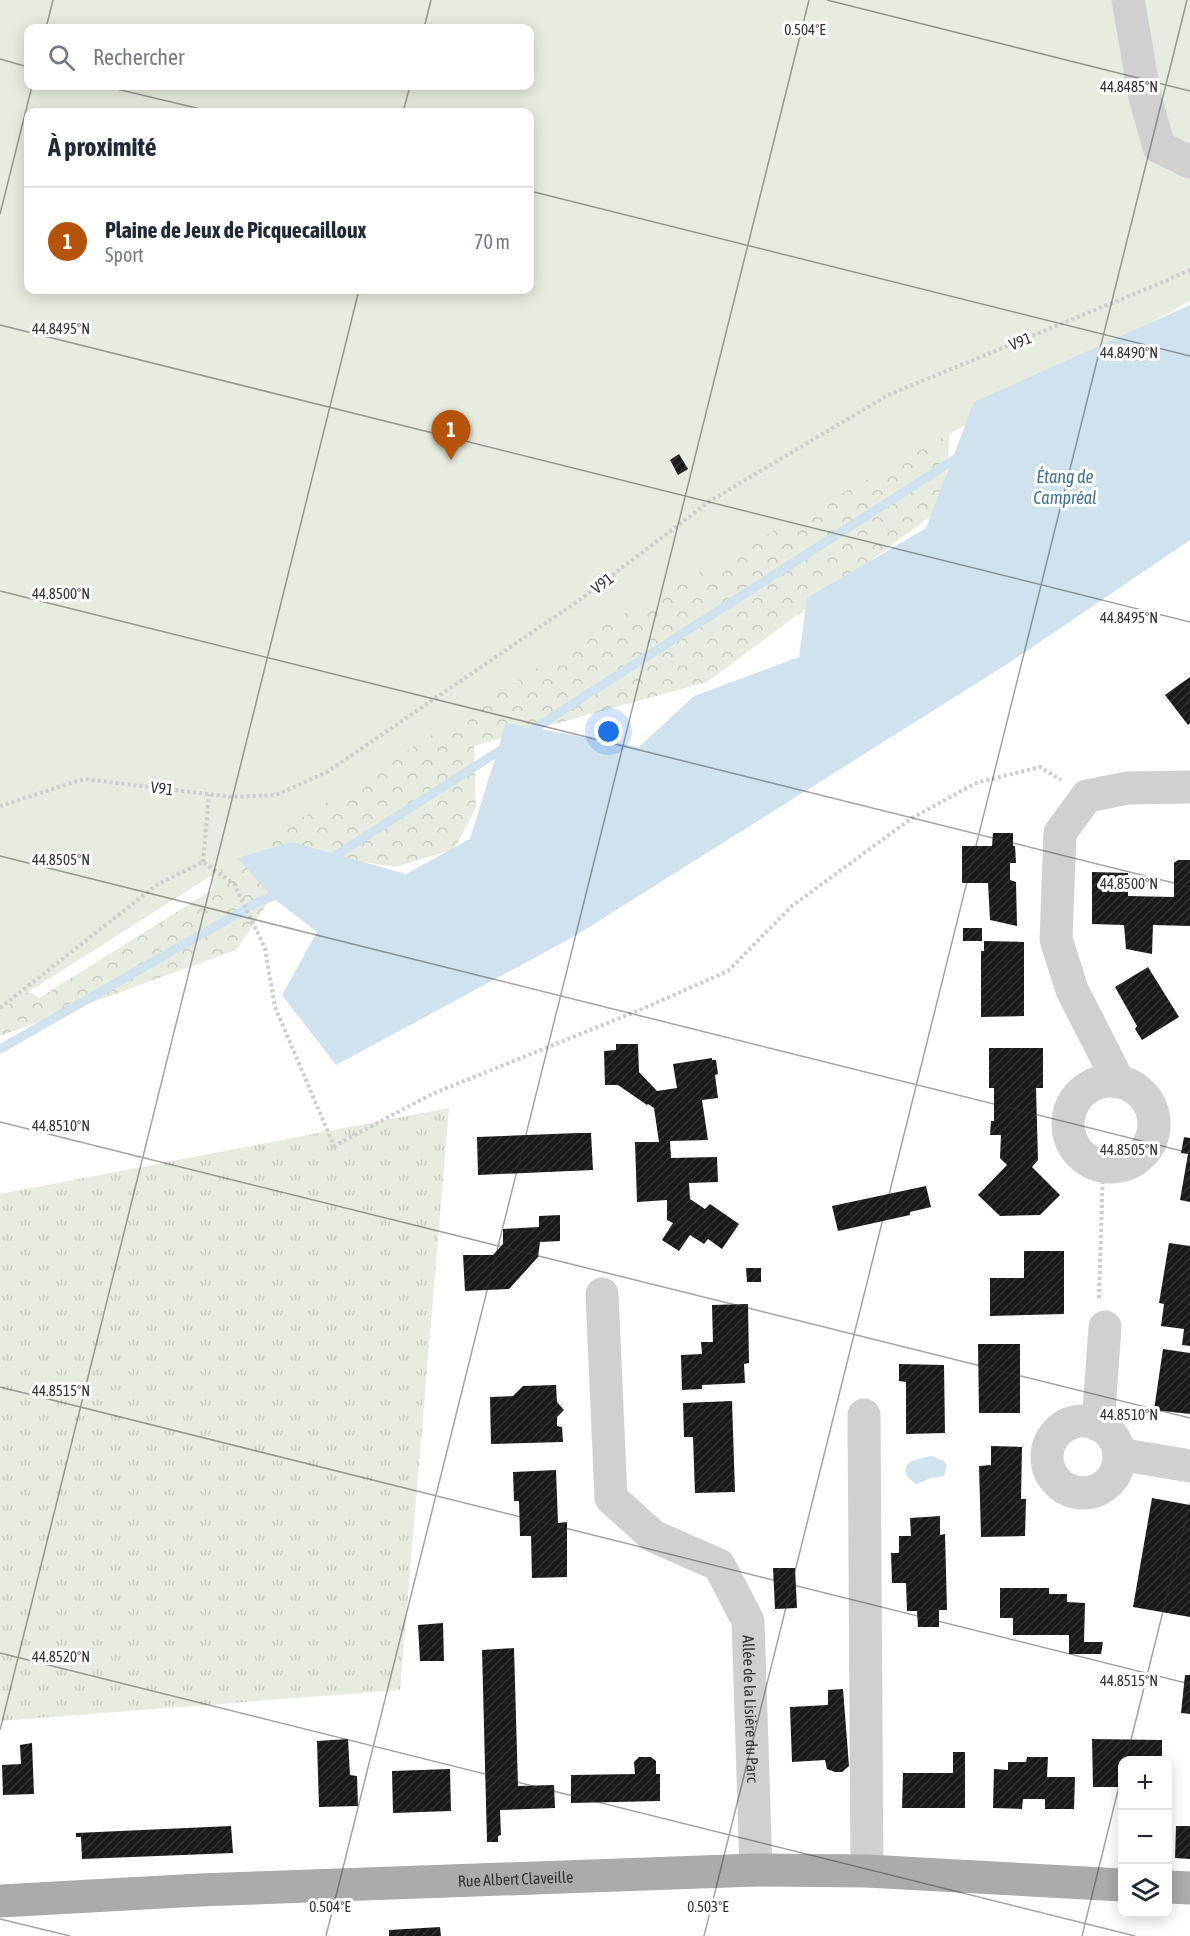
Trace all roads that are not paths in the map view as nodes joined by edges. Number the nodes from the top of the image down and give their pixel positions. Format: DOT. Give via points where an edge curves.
graph roads {
  1 [pos="1128,0"];
  2 [pos="1190,162"];
  3 [pos="1190,787"];
  4 [pos="1119,1082"];
  5 [pos="602,1294"];
  6 [pos="1105,1327"];
  7 [pos="864,1415"];
  8 [pos="1098,1425"];
  9 [pos="1119,1454"];
  10 [pos="1190,1466"];
  11 [pos="756,1870"];
  12 [pos="867,1871"];
  13 [pos="1118,1885"];
  14 [pos="1172,1887"];
  15 [pos="1190,1888"];
  16 [pos="0,1901"];
  1 -- 2 [label="street" via="1145,97 1159,147"];
  3 -- 4 [label="street" via="1128,788 1087,796 1060,833 1056,939 1072,990"];
  4 -- 4 [label="street" via="1144,1096 1155,1122 1147,1149 1124,1166 1109,1167 1083,1157 1074,1146 1068,1119 1080,1094 1105,1081"];
  5 -- 11 [label="street, Allée de la Lisière du Parc" via="610,1498 653,1536 719,1564 748,1621"];
  6 -- 8 [label="street"];
  7 -- 12 [label="street"];
  8 -- 9 [label="street" via="1112,1437"];
  8 -- 9 [label="street" via="1075,1422 1055,1434 1046,1456 1053,1478 1072,1492 1095,1492 1113,1477"];
  9 -- 10 [label="street"];
  11 -- 12 [label="main road, Rue Albert Claveille"];
  11 -- 16 [label="main road, Rue Albert Claveille"];
  12 -- 13 [label="main road, Rue Albert Claveille"];
  14 -- 15 [label="main road"];
}
